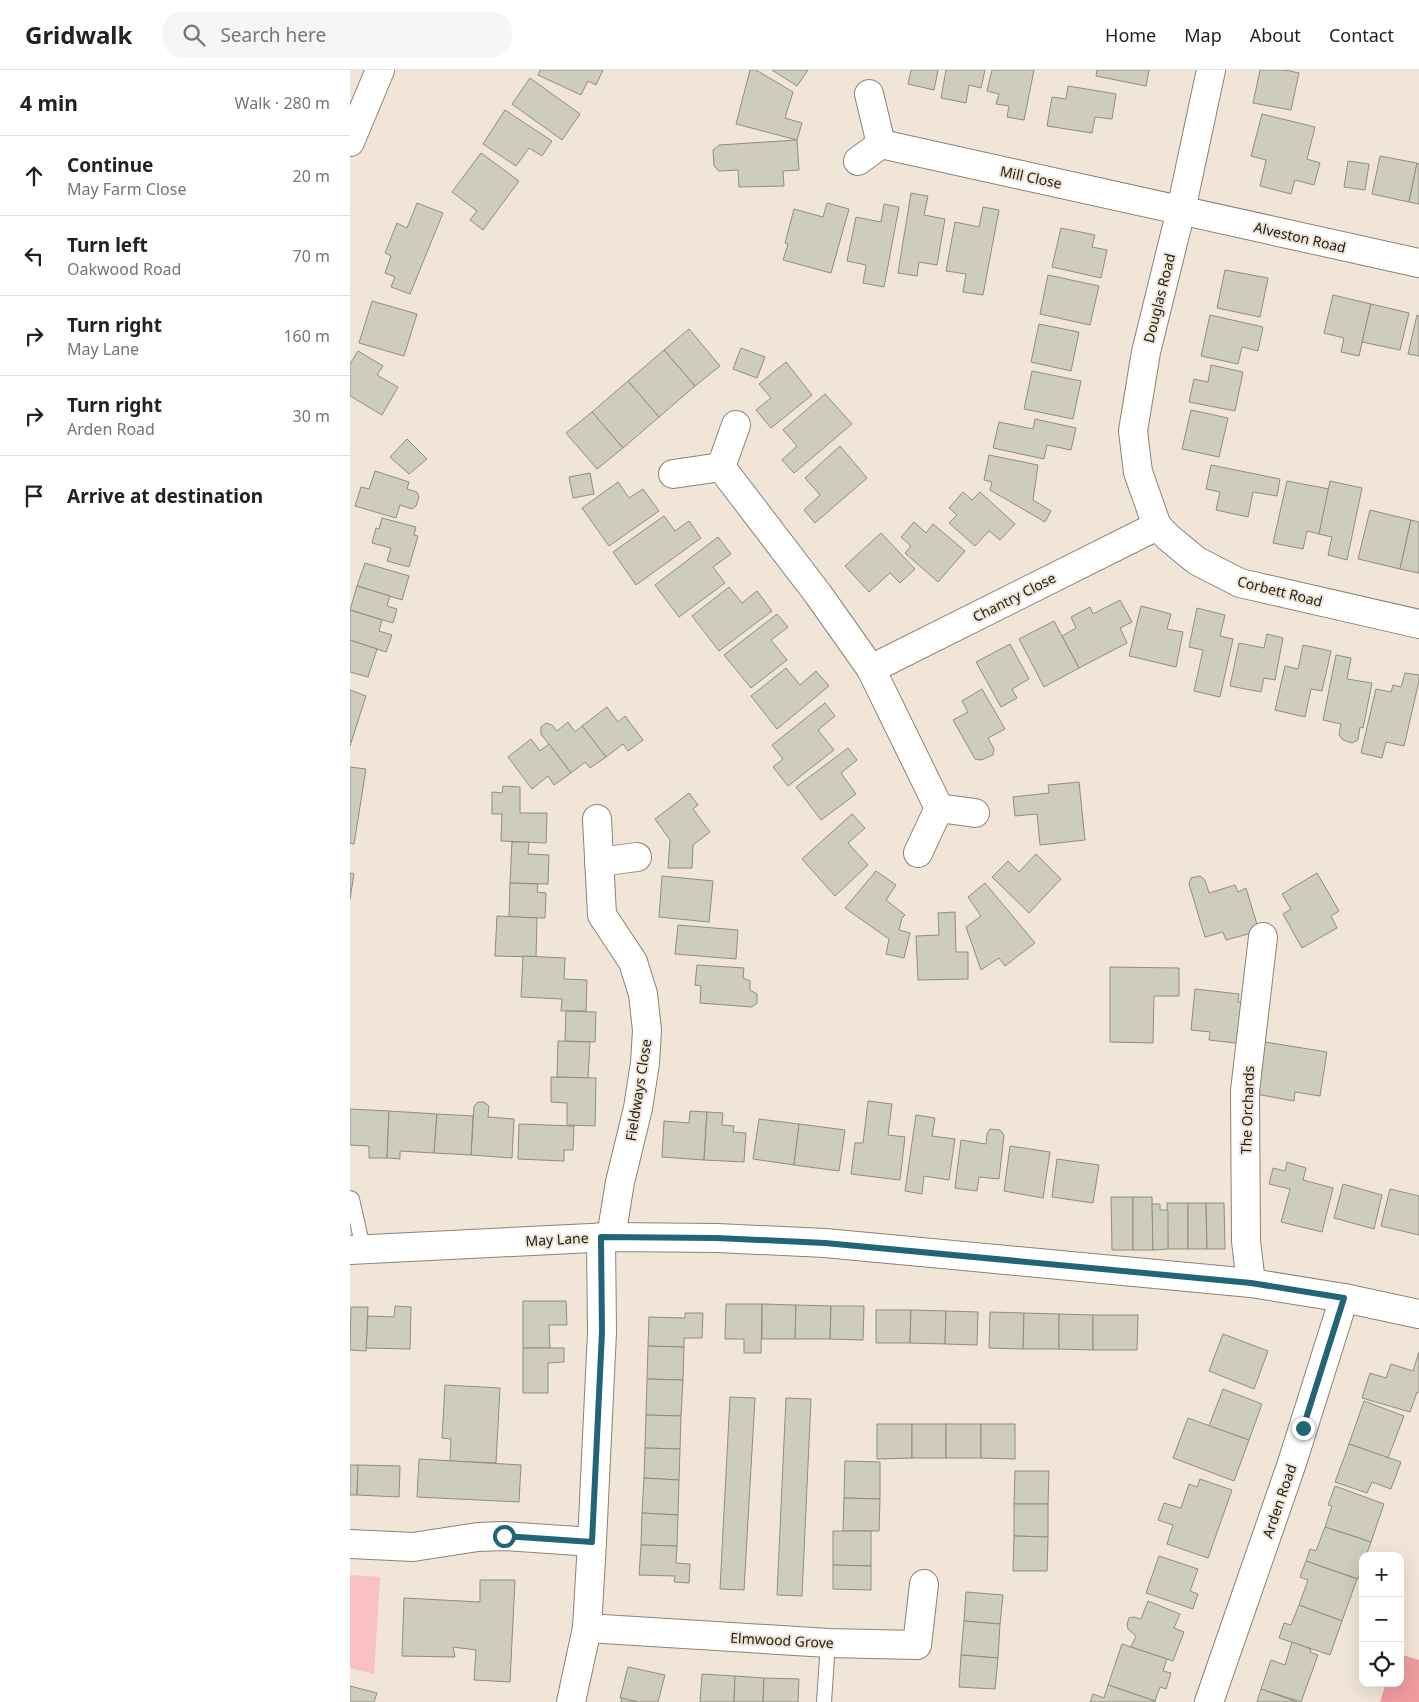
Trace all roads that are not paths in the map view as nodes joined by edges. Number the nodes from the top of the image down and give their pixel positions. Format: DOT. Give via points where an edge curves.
graph roads {
  1 [pos="380,70"];
  2 [pos="1211,70"];
  3 [pos="869,94"];
  4 [pos="350,142"];
  5 [pos="881,144"];
  6 [pos="858,161"];
  7 [pos="1180,210"];
  8 [pos="1419,263"];
  9 [pos="736,425"];
  10 [pos="721,467"];
  11 [pos="673,474"];
  12 [pos="1158,526"];
  13 [pos="1419,624"];
  14 [pos="870,669"];
  15 [pos="939,808"];
  16 [pos="975,813"];
  17 [pos="597,819"];
  18 [pos="918,853"];
  19 [pos="637,857"];
  20 [pos="599,862"];
  21 [pos="1263,937"];
  22 [pos="350,1198"];
  23 [pos="606,1237"];
  24 [pos="356,1249"];
  25 [pos="1251,1283"];
  26 [pos="1344,1298"];
  27 [pos="1419,1314"];
  28 [pos="592,1542"];
  29 [pos="350,1544"];
  30 [pos="924,1584"];
  31 [pos="587,1628"];
  32 [pos="828,1643"];
  33 [pos="571,1702"];
  34 [pos="824,1702"];
  35 [pos="1209,1702"];
  1 -- 4 [label="street"];
  2 -- 7 [label="street, Douglas Road"];
  3 -- 5 [label="street"];
  5 -- 6 [label="street"];
  5 -- 7 [label="street, Mill Close"];
  7 -- 8 [label="street, Alveston Road"];
  7 -- 12 [label="street, Douglas Road" via="1146,352 1133,431 1138,472"];
  9 -- 10 [label="street"];
  10 -- 11 [label="street"];
  10 -- 14 [label="street" via="818,594"];
  12 -- 13 [label="street, Corbett Road" via="1197,560 1240,584"];
  12 -- 14 [label="street, Chantry Close"];
  14 -- 15 [label="street"];
  15 -- 16 [label="street"];
  15 -- 18 [label="street"];
  17 -- 20 [label="street, Fieldways Close"];
  19 -- 20 [label="street"];
  20 -- 23 [label="street, Fieldways Close" via="602,915 632,962 643,994 648,1030 638,1108"];
  21 -- 25 [label="street, The Orchards" via="1245,1091 1246,1241"];
  22 -- 24 [label="lane"];
  23 -- 24 [label="street, May Lane"];
  23 -- 25 [label="street, May Lane" via="825,1243"];
  23 -- 28 [label="street, Fieldways Close"];
  25 -- 26 [label="street, May Lane"];
  26 -- 27 [label="street, May Lane"];
  26 -- 35 [label="street, Arden Road" via="1292,1463"];
  28 -- 29 [label="street" via="504,1536 413,1547"];
  28 -- 31 [label="street, Fieldways Close"];
  30 -- 32 [label="street, Elmwood Grove" via="917,1645"];
  31 -- 32 [label="street, Elmwood Grove"];
  31 -- 33 [label="street, Fieldways Close"];
  32 -- 34 [label="lane"];
}
